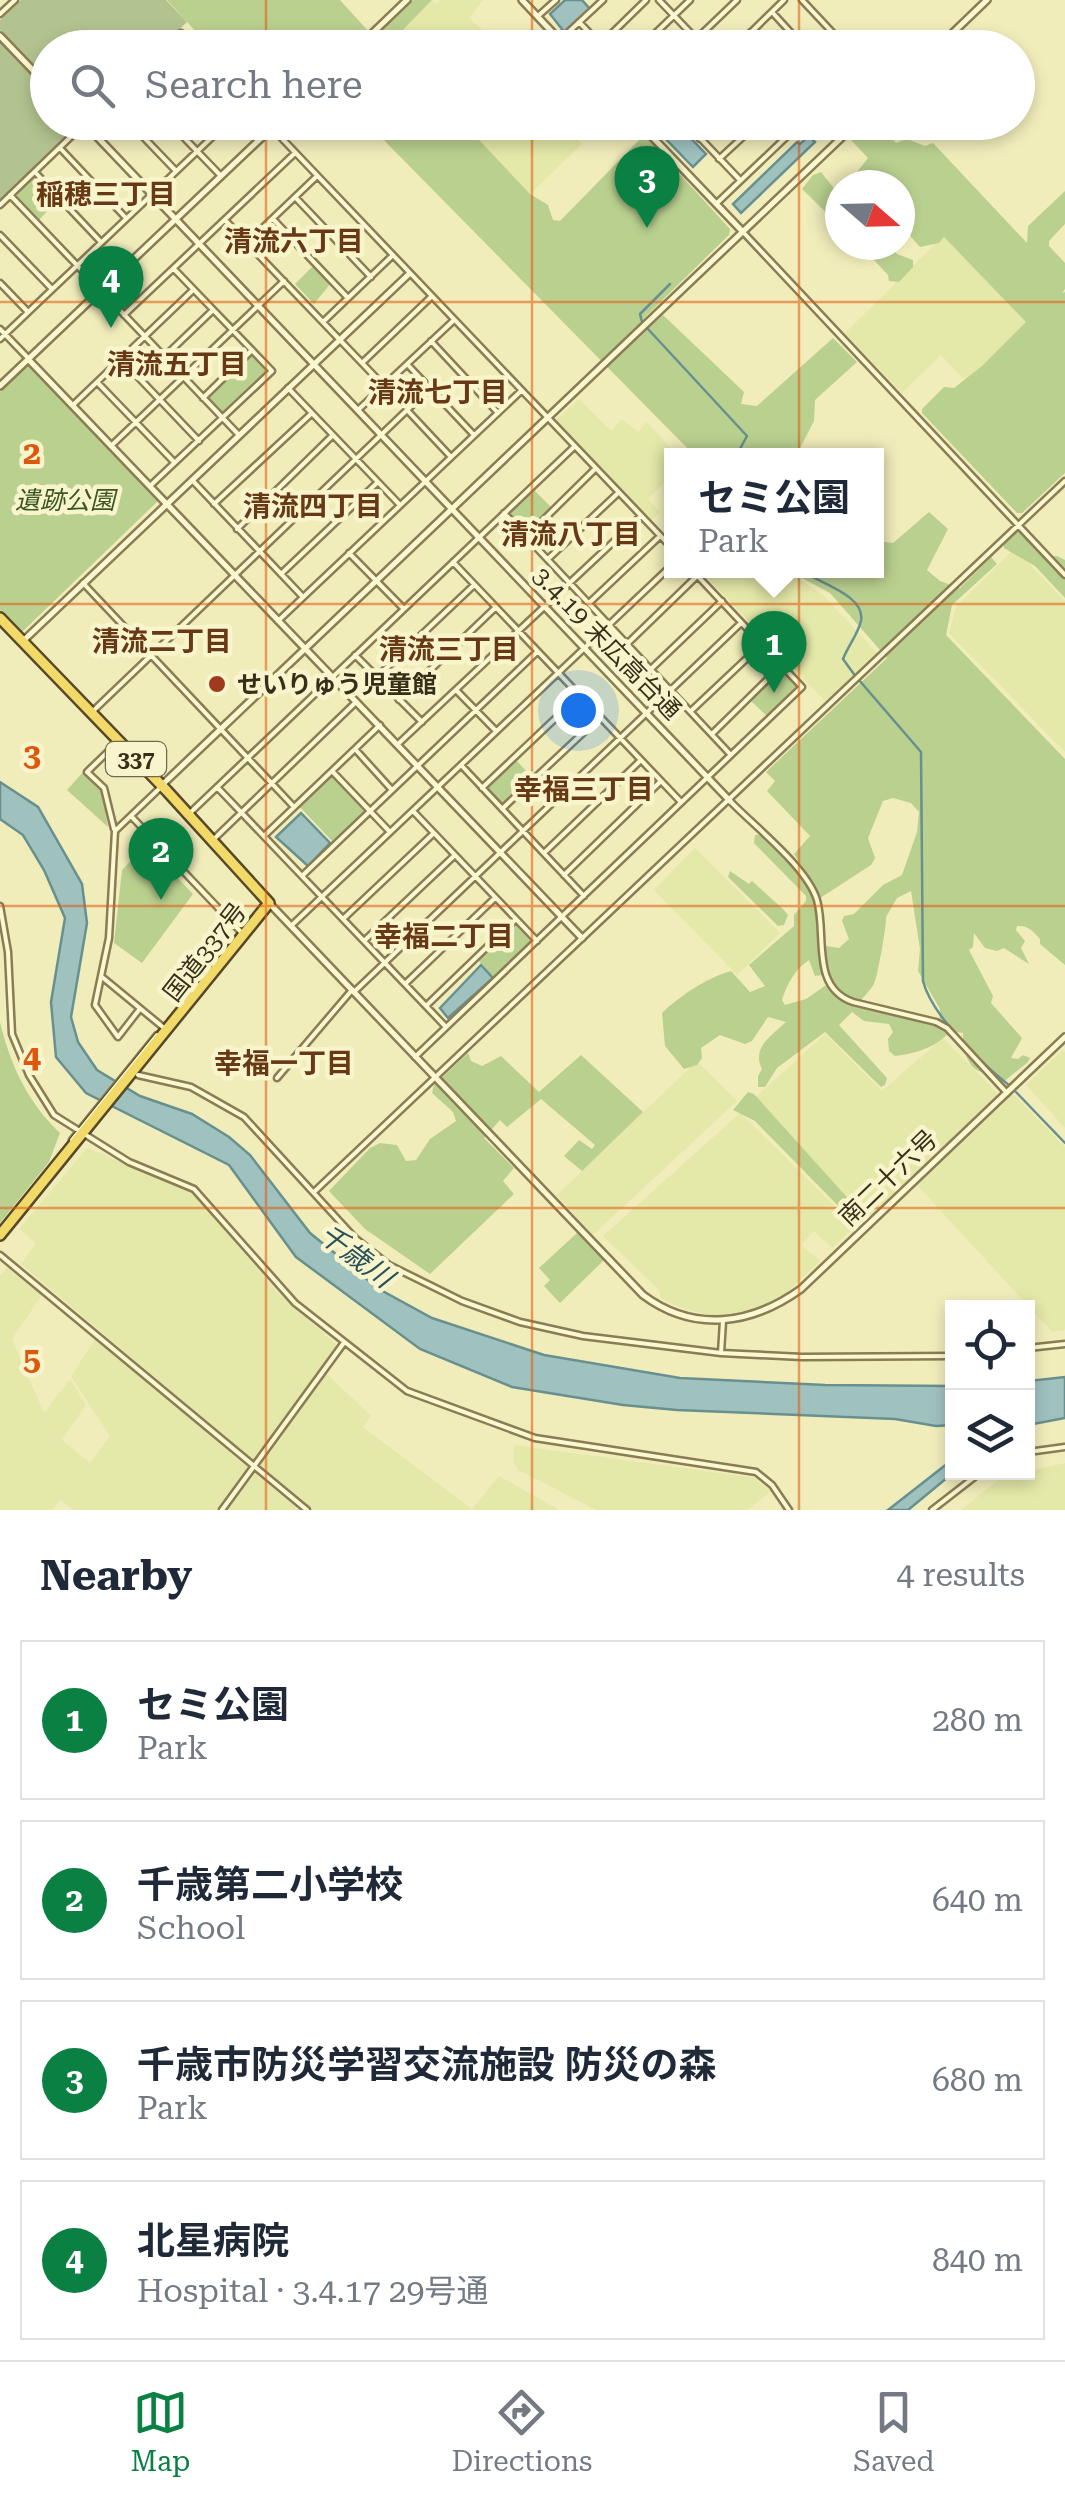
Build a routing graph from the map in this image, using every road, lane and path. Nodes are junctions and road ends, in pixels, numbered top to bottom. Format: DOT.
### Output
graph roads {
  1 [pos="15,0"];
  2 [pos="407,0"];
  3 [pos="522,0"];
  4 [pos="554,0"];
  5 [pos="602,0"];
  6 [pos="646,0"];
  7 [pos="659,0"];
  8 [pos="690,0"];
  9 [pos="737,0"];
  10 [pos="784,0"];
  11 [pos="802,0"];
  12 [pos="987,0"];
  13 [pos="772,12"];
  14 [pos="0,14"];
  15 [pos="538,16"];
  16 [pos="674,16"];
  17 [pos="579,22"];
  18 [pos="376,30"];
  19 [pos="551,30"];
  20 [pos="571,30"];
  21 [pos="587,30"];
  22 [pos="617,30"];
  23 [pos="659,30"];
  24 [pos="687,30"];
  25 [pos="705,30"];
  26 [pos="753,30"];
  27 [pos="788,30"];
  28 [pos="831,30"];
  29 [pos="956,30"];
  30 [pos="0,36"];
  31 [pos="30,67"];
  32 [pos="68,140"];
  33 [pos="100,140"];
  34 [pos="146,140"];
  35 [pos="186,140"];
  36 [pos="210,140"];
  37 [pos="259,140"];
  38 [pos="286,140"];
  39 [pos="655,140"];
  40 [pos="701,140"];
  41 [pos="740,140"];
  42 [pos="783,140"];
  43 [pos="839,140"];
  44 [pos="60,148"];
  45 [pos="197,152"];
  46 [pos="295,152"];
  47 [pos="720,159"];
  48 [pos="34,172"];
  49 [pos="176,172"];
  50 [pos="221,176"];
  51 [pos="317,176"];
  52 [pos="740,180"];
  53 [pos="152,194"];
  54 [pos="10,195"];
  55 [pos="295,197"];
  56 [pos="716,204"];
  57 [pos="0,205"];
  58 [pos="273,218"];
  59 [pos="126,219"];
  60 [pos="175,219"];
  61 [pos="225,220"];
  62 [pos="743,232"];
  63 [pos="0,235"];
  64 [pos="102,242"];
  65 [pos="247,243"];
  66 [pos="200,245"];
  67 [pos="392,256"];
  68 [pos="78,265"];
  69 [pos="174,269"];
  70 [pos="409,274"];
  71 [pos="371,277"];
  72 [pos="284,281"];
  73 [pos="0,283"];
  74 [pos="52,289"];
  75 [pos="100,290"];
  76 [pos="193,290"];
  77 [pos="432,297"];
  78 [pos="348,298"];
  79 [pos="258,305"];
  80 [pos="213,310"];
  81 [pos="28,312"];
  82 [pos="124,315"];
  83 [pos="454,320"];
  84 [pos="324,322"];
  85 [pos="232,330"];
  86 [pos="2,334"];
  87 [pos="145,336"];
  88 [pos="340,340"];
  89 [pos="431,341"];
  90 [pos="252,350"];
  91 [pos="164,357"];
  92 [pos="28,359"];
  93 [pos="121,359"];
  94 [pos="362,363"];
  95 [pos="314,364"];
  96 [pos="407,364"];
  97 [pos="184,377"];
  98 [pos="97,382"];
  99 [pos="0,386"];
  100 [pos="384,386"];
  101 [pos="288,388"];
  102 [pos="430,388"];
  103 [pos="522,390"];
  104 [pos="203,398"];
  105 [pos="160,400"];
  106 [pos="72,405"];
  107 [pos="358,410"];
  108 [pos="407,410"];
  109 [pos="498,412"];
  110 [pos="312,413"];
  111 [pos="222,418"];
  112 [pos="548,419"];
  113 [pos="136,422"];
  114 [pos="381,434"];
  115 [pos="333,435"];
  116 [pos="474,435"];
  117 [pos="238,436"];
  118 [pos="199,440"];
  119 [pos="111,446"];
  120 [pos="574,446"];
  121 [pos="451,457"];
  122 [pos="356,459"];
  123 [pos="175,463"];
  124 [pos="596,468"];
  125 [pos="192,480"];
  126 [pos="426,481"];
  127 [pos="1065,481"];
  128 [pos="378,482"];
  129 [pos="150,486"];
  130 [pos="618,492"];
  131 [pos="166,504"];
  132 [pos="214,504"];
  133 [pos="400,505"];
  134 [pos="452,510"];
  135 [pos="504,513"];
  136 [pos="641,516"];
  137 [pos="1018,525"];
  138 [pos="237,528"];
  139 [pos="526,536"];
  140 [pos="660,536"];
  141 [pos="479,537"];
  142 [pos="664,540"];
  143 [pos="259,552"];
  144 [pos="349,553"];
  145 [pos="548,559"];
  146 [pos="453,562"];
  147 [pos="664,573"];
  148 [pos="281,574"];
  149 [pos="1065,575"];
  150 [pos="235,576"];
  151 [pos="690,578"];
  152 [pos="700,578"];
  153 [pos="378,581"];
  154 [pos="84,583"];
  155 [pos="570,583"];
  156 [pos="474,585"];
  157 [pos="303,597"];
  158 [pos="722,601"];
  159 [pos="589,603"];
  160 [pos="496,607"];
  161 [pos="545,608"];
  162 [pos="404,609"];
  163 [pos="0,618"];
  164 [pos="278,621"];
  165 [pos="742,622"];
  166 [pos="610,625"];
  167 [pos="519,632"];
  168 [pos="22,642"];
  169 [pos="628,644"];
  170 [pos="762,644"];
  171 [pos="584,648"];
  172 [pos="306,650"];
  173 [pos="537,652"];
  174 [pos="151,654"];
  175 [pos="355,654"];
  176 [pos="782,665"];
  177 [pos="651,669"];
  178 [pos="558,674"];
  179 [pos="333,677"];
  180 [pos="377,677"];
  181 [pos="456,690"];
  182 [pos="672,691"];
  183 [pos="579,696"];
  184 [pos="400,700"];
  185 [pos="356,701"];
  186 [pos="476,710"];
  187 [pos="91,712"];
  188 [pos="691,712"];
  189 [pos="647,714"];
  190 [pos="600,717"];
  191 [pos="422,722"];
  192 [pos="380,725"];
  193 [pos="221,728"];
  194 [pos="496,732"];
  195 [pos="712,734"];
  196 [pos="621,738"];
  197 [pos="119,742"];
  198 [pos="398,744"];
  199 [pos="355,750"];
  200 [pos="731,755"];
  201 [pos="247,758"];
  202 [pos="641,760"];
  203 [pos="461,765"];
  204 [pos="418,766"];
  205 [pos="332,771"];
  206 [pos="707,778"];
  207 [pos="661,781"];
  208 [pos="271,783"];
  209 [pos="162,786"];
  210 [pos="438,786"];
  211 [pos="217,787"];
  212 [pos="482,788"];
  213 [pos="392,790"];
  214 [pos="730,801"];
  215 [pos="682,802"];
  216 [pos="294,806"];
  217 [pos="502,809"];
  218 [pos="413,810"];
  219 [pos="370,811"];
  220 [pos="242,812"];
  221 [pos="130,816"];
  222 [pos="188,816"];
  223 [pos="522,830"];
  224 [pos="115,831"];
  225 [pos="390,832"];
  226 [pos="434,834"];
  227 [pos="264,836"];
  228 [pos="211,841"];
  229 [pos="500,852"];
  230 [pos="544,853"];
  231 [pos="455,855"];
  232 [pos="564,875"];
  233 [pos="302,876"];
  234 [pos="474,876"];
  235 [pos="584,896"];
  236 [pos="322,897"];
  237 [pos="495,898"];
  238 [pos="269,902"];
  239 [pos="0,906"];
  240 [pos="562,917"];
  241 [pos="343,919"];
  242 [pos="516,919"];
  243 [pos="291,926"];
  244 [pos="245,935"];
  245 [pos="582,938"];
  246 [pos="364,941"];
  247 [pos="537,941"];
  248 [pos="384,962"];
  249 [pos="101,977"];
  250 [pos="404,984"];
  251 [pos="353,991"];
  252 [pos="426,1006"];
  253 [pos="139,1010"];
  254 [pos="445,1026"];
  255 [pos="166,1032"];
  256 [pos="1065,1036"];
  257 [pos="415,1057"];
  258 [pos="136,1068"];
  259 [pos="434,1076"];
  260 [pos="276,1078"];
  261 [pos="1007,1093"];
  262 [pos="80,1132"];
  263 [pos="314,1192"];
  264 [pos="0,1235"];
  265 [pos="0,1255"];
  266 [pos="723,1322"];
  267 [pos="344,1344"];
  268 [pos="1065,1344"];
  269 [pos="1035,1347"];
  270 [pos="721,1353"];
  271 [pos="945,1356"];
  272 [pos="1065,1447"];
  273 [pos="1035,1451"];
  274 [pos="254,1467"];
  275 [pos="971,1480"];
  276 [pos="787,1507"];
  277 [pos="222,1510"];
  278 [pos="307,1510"];
  279 [pos="932,1510"];
  1 -- 14 [label="street"];
  2 -- 18 [label="street"];
  3 -- 15 [label="street"];
  4 -- 15 [label="street"];
  5 -- 17 [label="street"];
  6 -- 22 [label="street"];
  7 -- 16 [label="street"];
  8 -- 16 [label="street"];
  9 -- 25 [label="street"];
  10 -- 13 [label="street"];
  11 -- 28 [label="street"];
  12 -- 29 [label="street"];
  13 -- 26 [label="street"];
  13 -- 27 [label="street"];
  15 -- 19 [label="street"];
  16 -- 23 [label="street"];
  16 -- 24 [label="street"];
  17 -- 20 [label="street"];
  17 -- 21 [label="street"];
  30 -- 31 [label="street"];
  32 -- 44 [label="street"];
  33 -- 53 [label="street, 3.4.19 末広高台通"];
  34 -- 49 [label="street"];
  35 -- 45 [label="street"];
  36 -- 45 [label="street"];
  37 -- 50 [label="street"];
  38 -- 46 [label="street"];
  39 -- 56 [label="street"];
  40 -- 47 [label="street"];
  41 -- 47 [label="street"];
  42 -- 52 [label="street"];
  43 -- 62 [label="street"];
  44 -- 48 [label="street"];
  44 -- 59 [label="street"];
  45 -- 49 [label="street"];
  45 -- 50 [label="street"];
  46 -- 51 [label="street"];
  46 -- 61 [label="street"];
  47 -- 52 [label="street"];
  48 -- 54 [label="street"];
  48 -- 64 [label="street"];
  49 -- 53 [label="street"];
  50 -- 60 [label="street"];
  51 -- 55 [label="street"];
  51 -- 67 [label="street"];
  52 -- 56 [label="street"];
  53 -- 59 [label="street"];
  53 -- 60 [label="street, 3.4.19 末広高台通"];
  54 -- 57 [label="street"];
  54 -- 68 [label="street"];
  55 -- 58 [label="street"];
  55 -- 71 [label="street"];
  56 -- 62 [label="street"];
  58 -- 65 [label="street"];
  58 -- 78 [label="street"];
  59 -- 64 [label="street"];
  60 -- 66 [label="street, 3.4.19 末広高台通"];
  60 -- 75 [label="street"];
  61 -- 65 [label="street"];
  61 -- 66 [label="street"];
  62 -- 112 [label="street"];
  62 -- 137 [label="street"];
  63 -- 74 [label="street"];
  64 -- 68 [label="street"];
  65 -- 72 [label="street"];
  66 -- 69 [label="street"];
  66 -- 79 [label="street, 3.4.19 末広高台通"];
  67 -- 70 [label="street"];
  67 -- 71 [label="street"];
  68 -- 74 [label="street"];
  68 -- 75 [label="street"];
  69 -- 76 [label="street"];
  69 -- 82 [label="street"];
  70 -- 77 [label="street"];
  70 -- 88 [label="street"];
  71 -- 78 [label="street"];
  72 -- 79 [label="street"];
  72 -- 84 [label="street"];
  73 -- 81 [label="street"];
  74 -- 81 [label="street"];
  75 -- 82 [label="street"];
  75 -- 92 [label="street"];
  76 -- 80 [label="street"];
  76 -- 87 [label="street"];
  77 -- 83 [label="street"];
  77 -- 94 [label="street"];
  78 -- 84 [label="street"];
  79 -- 85 [label="street"];
  79 -- 95 [label="street, 3.4.19 末広高台通"];
  80 -- 85 [label="street"];
  80 -- 91 [label="street"];
  81 -- 86 [label="street"];
  82 -- 87 [label="street"];
  83 -- 89 [label="street"];
  83 -- 103 [label="street"];
  84 -- 88 [label="street"];
  85 -- 90 [label="street"];
  85 -- 97 [label="street"];
  86 -- 92 [label="street"];
  87 -- 91 [label="street"];
  87 -- 93 [label="street"];
  88 -- 94 [label="street"];
  88 -- 95 [label="street"];
  89 -- 96 [label="street"];
  89 -- 109 [label="street"];
  90 -- 104 [label="street"];
  90 -- 111 [label="street"];
  91 -- 97 [label="street"];
  92 -- 99 [label="street"];
  92 -- 106 [label="street"];
  93 -- 98 [label="street"];
  93 -- 105 [label="street"];
  94 -- 100 [label="street"];
  95 -- 101 [label="street"];
  95 -- 107 [label="street, 3.4.19 末広高台通"];
  96 -- 100 [label="street"];
  96 -- 102 [label="street"];
  97 -- 104 [label="street"];
  97 -- 105 [label="street"];
  98 -- 106 [label="street"];
  98 -- 113 [label="street"];
  100 -- 107 [label="street"];
  101 -- 110 [label="street"];
  101 -- 117 [label="street"];
  102 -- 108 [label="street"];
  102 -- 116 [label="street"];
  103 -- 109 [label="street"];
  103 -- 112 [label="street"];
  104 -- 111 [label="street"];
  105 -- 113 [label="street"];
  105 -- 118 [label="street"];
  106 -- 119 [label="street"];
  107 -- 114 [label="street, 3.4.19 末広高台通"];
  108 -- 114 [label="street"];
  108 -- 121 [label="street"];
  109 -- 116 [label="street"];
  110 -- 115 [label="street"];
  110 -- 132 [label="street"];
  111 -- 117 [label="street"];
  111 -- 118 [label="street"];
  112 -- 120 [label="street"];
  112 -- 134 [label="street"];
  113 -- 119 [label="street"];
  113 -- 123 [label="street"];
  114 -- 122 [label="street"];
  114 -- 126 [label="street, 3.4.19 末広高台通"];
  115 -- 122 [label="street"];
  115 -- 138 [label="street"];
  116 -- 121 [label="street"];
  117 -- 125 [label="street"];
  118 -- 123 [label="street"];
  119 -- 129 [label="street"];
  120 -- 124 [label="street"];
  120 -- 135 [label="street"];
  121 -- 126 [label="street"];
  122 -- 128 [label="street"];
  122 -- 143 [label="street"];
  123 -- 129 [label="street"];
  124 -- 130 [label="street"];
  124 -- 139 [label="street"];
  125 -- 131 [label="street"];
  125 -- 132 [label="street"];
  126 -- 133 [label="street"];
  126 -- 134 [label="street, 3.4.19 末広高台通"];
  127 -- 137 [label="street"];
  128 -- 133 [label="street"];
  128 -- 148 [label="street"];
  129 -- 131 [label="street"];
  130 -- 136 [label="street"];
  130 -- 145 [label="street"];
  131 -- 150 [label="street"];
  131 -- 154 [label="street"];
  132 -- 138 [label="street"];
  133 -- 144 [label="street"];
  134 -- 141 [label="street, 3.4.19 末広高台通"];
  134 -- 153 [label="street"];
  135 -- 139 [label="street"];
  135 -- 141 [label="street"];
  136 -- 140 [label="street"];
  136 -- 155 [label="street"];
  137 -- 149 [label="street"];
  137 -- 214 [label="street"];
  138 -- 143 [label="street"];
  139 -- 145 [label="street"];
  140 -- 142 [label="street"];
  140 -- 159 [label="street"];
  141 -- 146 [label="street"];
  141 -- 161 [label="street, 3.4.19 末広高台通"];
  143 -- 148 [label="street"];
  143 -- 150 [label="street"];
  144 -- 153 [label="street"];
  144 -- 157 [label="street"];
  145 -- 155 [label="street"];
  146 -- 156 [label="street"];
  146 -- 162 [label="street"];
  147 -- 166 [label="street"];
  148 -- 157 [label="street"];
  150 -- 164 [label="street"];
  150 -- 174 [label="street"];
  151 -- 169 [label="street"];
  152 -- 158 [label="street"];
  153 -- 162 [label="street"];
  153 -- 172 [label="street"];
  154 -- 168 [label="street"];
  154 -- 174 [label="street"];
  155 -- 159 [label="street"];
  155 -- 161 [label="street"];
  156 -- 160 [label="street"];
  156 -- 180 [label="street"];
  157 -- 164 [label="street"];
  158 -- 165 [label="street"];
  158 -- 177 [label="street"];
  159 -- 166 [label="street"];
  160 -- 167 [label="street"];
  160 -- 184 [label="street"];
  161 -- 167 [label="street"];
  161 -- 171 [label="street, 3.4.19 末広高台通"];
  162 -- 175 [label="street"];
  163 -- 168 [label="highway, 国道337号 / 337"];
  164 -- 172 [label="street"];
  165 -- 170 [label="street"];
  165 -- 182 [label="street"];
  166 -- 169 [label="street"];
  166 -- 171 [label="street"];
  167 -- 173 [label="street"];
  167 -- 181 [label="street"];
  168 -- 187 [label="highway, 国道337号 / 337"];
  169 -- 177 [label="street"];
  170 -- 176 [label="street"];
  170 -- 188 [label="street"];
  171 -- 178 [label="street"];
  171 -- 189 [label="street, 3.4.19 末広高台通"];
  172 -- 179 [label="street"];
  172 -- 193 [label="street"];
  173 -- 178 [label="street"];
  173 -- 186 [label="street"];
  174 -- 187 [label="street"];
  174 -- 193 [label="street"];
  175 -- 179 [label="street"];
  175 -- 180 [label="street"];
  176 -- 195 [label="street"];
  176 -- 200 [label="street"];
  177 -- 182 [label="street"];
  178 -- 183 [label="street"];
  178 -- 194 [label="street"];
  179 -- 185 [label="street"];
  179 -- 201 [label="street"];
  180 -- 184 [label="street"];
  181 -- 186 [label="street"];
  181 -- 191 [label="street"];
  182 -- 188 [label="street"];
  182 -- 189 [label="street"];
  183 -- 190 [label="street"];
  183 -- 212 [label="street"];
  184 -- 191 [label="street"];
  185 -- 192 [label="street"];
  185 -- 208 [label="street"];
  186 -- 194 [label="street"];
  186 -- 204 [label="street"];
  187 -- 197 [label="highway, 国道337号 / 337"];
  188 -- 195 [label="street"];
  189 -- 196 [label="street"];
  189 -- 206 [label="street, 3.4.19 末広高台通"];
  190 -- 196 [label="street"];
  190 -- 217 [label="street"];
  191 -- 198 [label="street"];
  192 -- 198 [label="street"];
  192 -- 199 [label="street"];
  193 -- 201 [label="street"];
  193 -- 209 [label="street"];
  194 -- 203 [label="street"];
  195 -- 200 [label="street"];
  196 -- 202 [label="street"];
  196 -- 223 [label="street"];
  197 -- 209 [label="highway, 国道337号 / 337"];
  197 -- 224 [label="street"];
  198 -- 204 [label="street"];
  199 -- 205 [label="street"];
  199 -- 213 [label="street"];
  200 -- 206 [label="street"];
  201 -- 208 [label="street"];
  201 -- 211 [label="street"];
  202 -- 207 [label="street"];
  202 -- 230 [label="street"];
  203 -- 210 [label="street"];
  203 -- 212 [label="street"];
  204 -- 210 [label="street"];
  204 -- 213 [label="street"];
  205 -- 216 [label="street"];
  205 -- 219 [label="street"];
  206 -- 214 [label="street, 3.4.19 末広高台通"];
  206 -- 215 [label="street"];
  207 -- 215 [label="street"];
  207 -- 232 [label="street"];
  208 -- 216 [label="street"];
  208 -- 220 [label="street"];
  209 -- 221 [label="street"];
  209 -- 222 [label="highway, 国道337号 / 337"];
  210 -- 218 [label="street"];
  210 -- 229 [label="street"];
  211 -- 220 [label="street"];
  211 -- 222 [label="street"];
  212 -- 217 [label="street"];
  213 -- 219 [label="street"];
  214 -- 245 [label="street"];
  214 -- 261 [label="street"];
  215 -- 235 [label="street"];
  216 -- 227 [label="street"];
  217 -- 223 [label="street"];
  218 -- 225 [label="street"];
  218 -- 226 [label="street"];
  219 -- 225 [label="street"];
  219 -- 233 [label="street"];
  220 -- 227 [label="street"];
  220 -- 228 [label="street"];
  221 -- 224 [label="street"];
  221 -- 244 [label="street"];
  222 -- 228 [label="highway, 国道337号 / 337"];
  223 -- 229 [label="street"];
  223 -- 230 [label="street"];
  224 -- 249 [label="street"];
  225 -- 236 [label="street"];
  226 -- 231 [label="street"];
  226 -- 241 [label="street"];
  227 -- 233 [label="street"];
  228 -- 238 [label="highway, 国道337号 / 337"];
  229 -- 234 [label="street"];
  229 -- 240 [label="street"];
  230 -- 232 [label="street"];
  231 -- 234 [label="street"];
  231 -- 246 [label="street"];
  232 -- 235 [label="street"];
  233 -- 236 [label="street"];
  234 -- 237 [label="street"];
  234 -- 248 [label="street"];
  235 -- 240 [label="street"];
  236 -- 241 [label="street"];
  236 -- 243 [label="street"];
  237 -- 242 [label="street"];
  237 -- 250 [label="street"];
  238 -- 243 [label="street"];
  238 -- 244 [label="highway, 国道337号"];
  239 -- 262 [label="street"];
  240 -- 245 [label="street"];
  240 -- 247 [label="street"];
  241 -- 246 [label="street"];
  242 -- 247 [label="street"];
  242 -- 252 [label="street"];
  243 -- 251 [label="street"];
  244 -- 255 [label="highway, 国道337号"];
  245 -- 259 [label="street"];
  246 -- 248 [label="street"];
  247 -- 254 [label="street"];
  248 -- 250 [label="street"];
  248 -- 251 [label="street"];
  249 -- 253 [label="street"];
  249 -- 253 [label="street"];
  250 -- 252 [label="street"];
  251 -- 257 [label="street"];
  251 -- 260 [label="street"];
  252 -- 254 [label="street"];
  253 -- 255 [label="street"];
  254 -- 257 [label="street"];
  255 -- 258 [label="highway, 国道337号"];
  256 -- 261 [label="street, 南二十六号"];
  257 -- 259 [label="street"];
  258 -- 262 [label="highway, 国道337号"];
  258 -- 263 [label="street"];
  259 -- 263 [label="street"];
  259 -- 266 [label="street"];
  261 -- 266 [label="street, 南二十六号"];
  262 -- 264 [label="highway, 国道337号"];
  262 -- 267 [label="street"];
  263 -- 270 [label="street"];
  265 -- 274 [label="street"];
  266 -- 270 [label="street"];
  267 -- 274 [label="street"];
  267 -- 276 [label="street"];
  268 -- 269 [label="street"];
  270 -- 271 [label="street"];
  272 -- 273 [label="street"];
  274 -- 277 [label="street"];
  274 -- 278 [label="street"];
  275 -- 279 [label="street"];
}
